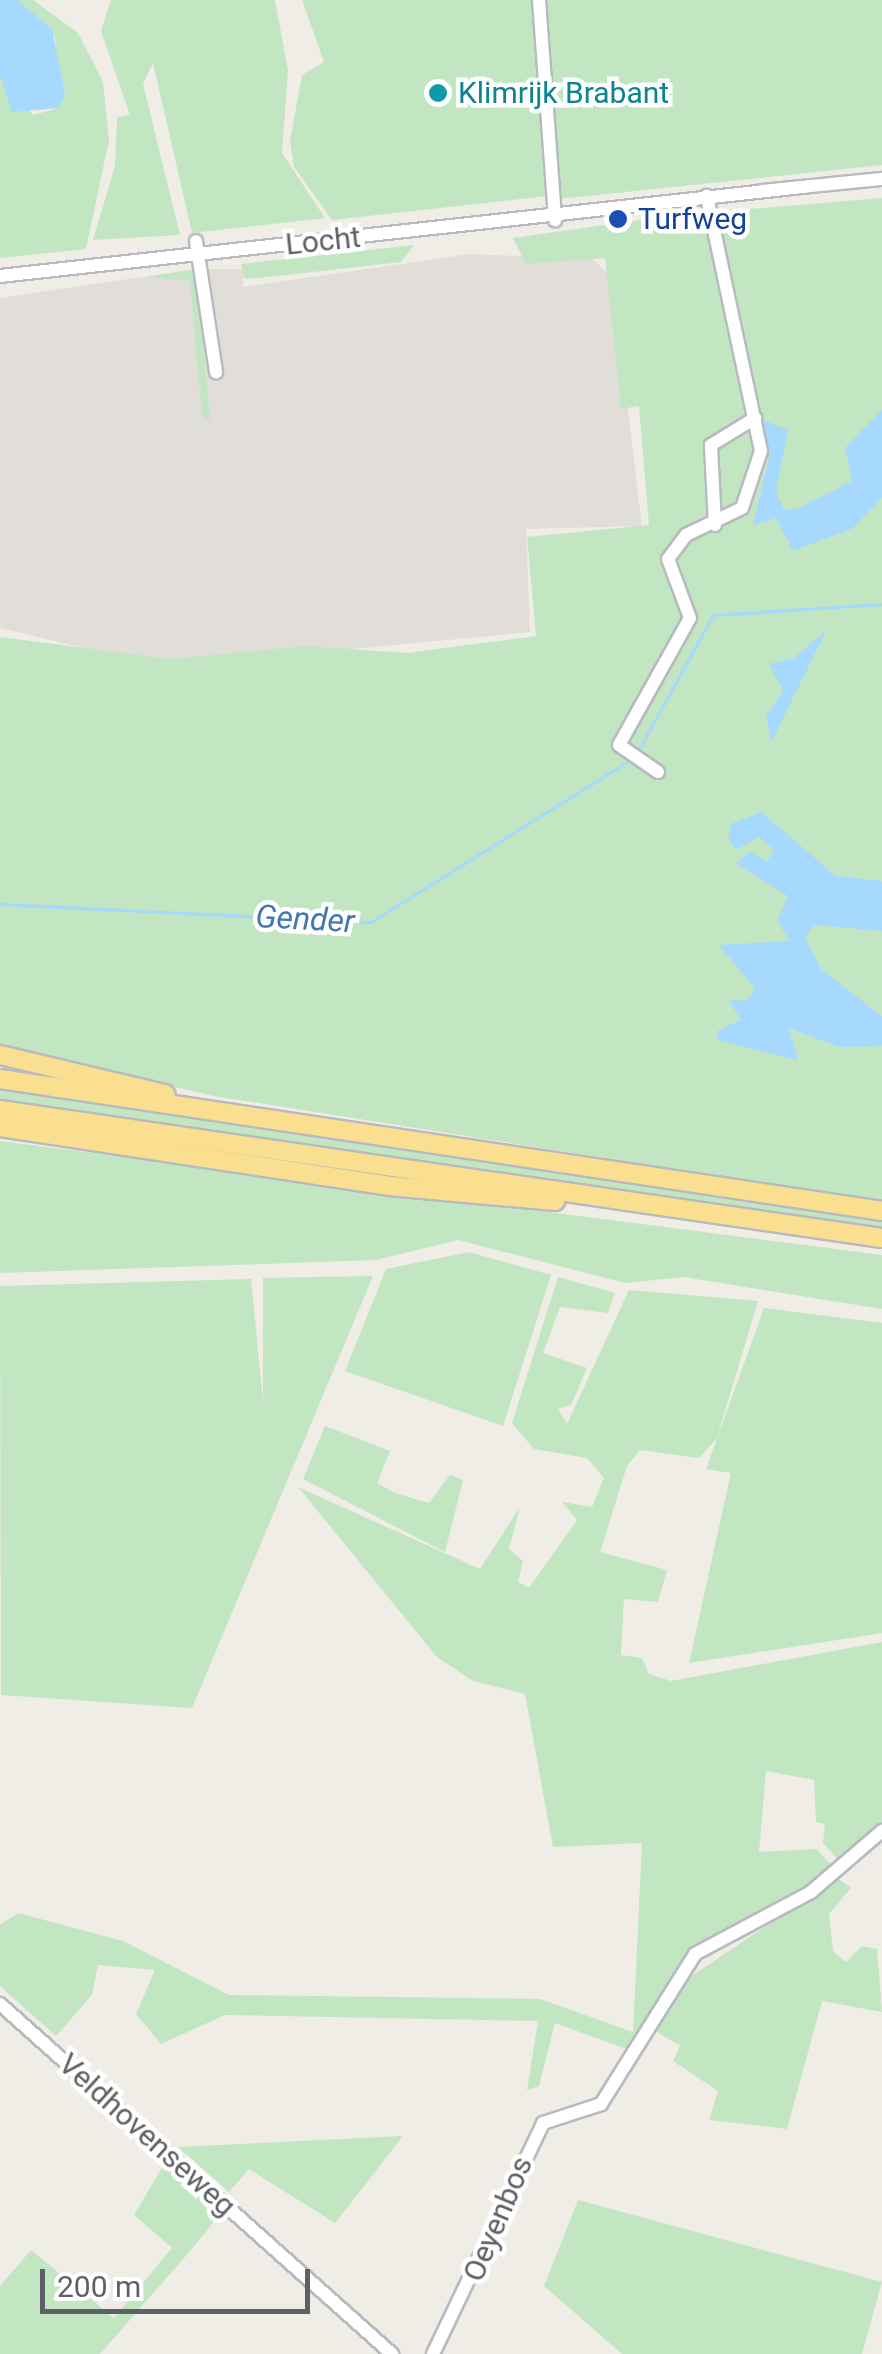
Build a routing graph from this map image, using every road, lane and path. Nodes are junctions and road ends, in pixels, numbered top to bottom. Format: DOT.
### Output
graph roads {
  1 [pos="539,0"];
  2 [pos="882,179"];
  3 [pos="706,196"];
  4 [pos="555,220"];
  5 [pos="198,247"];
  6 [pos="0,276"];
  7 [pos="216,372"];
  8 [pos="755,418"];
  9 [pos="716,524"];
  10 [pos="658,772"];
  11 [pos="0,1055"];
  12 [pos="0,1079"];
  13 [pos="0,1110"];
  14 [pos="232,1114"];
  15 [pos="0,1130"];
  16 [pos="631,1202"];
  17 [pos="882,1211"];
  18 [pos="882,1238"];
  19 [pos="882,1832"];
  20 [pos="0,2004"];
  21 [pos="392,2354"];
  22 [pos="433,2354"];
  1 -- 4 [label="street"];
  2 -- 3 [label="street, Locht"];
  3 -- 4 [label="street, Locht"];
  3 -- 8 [label="street"];
  4 -- 5 [label="street, Locht"];
  5 -- 6 [label="street, Locht"];
  5 -- 7 [label="street"];
  8 -- 9 [label="street"];
  8 -- 9 [label="street"];
  9 -- 10 [label="street"];
  11 -- 14 [label="highway"];
  12 -- 14 [label="highway"];
  13 -- 16 [label="highway"];
  14 -- 17 [label="highway"];
  15 -- 16 [label="highway"];
  16 -- 18 [label="highway"];
  19 -- 22 [label="street, Oeyenbos"];
  20 -- 21 [label="street, Veldhovenseweg"];
}
